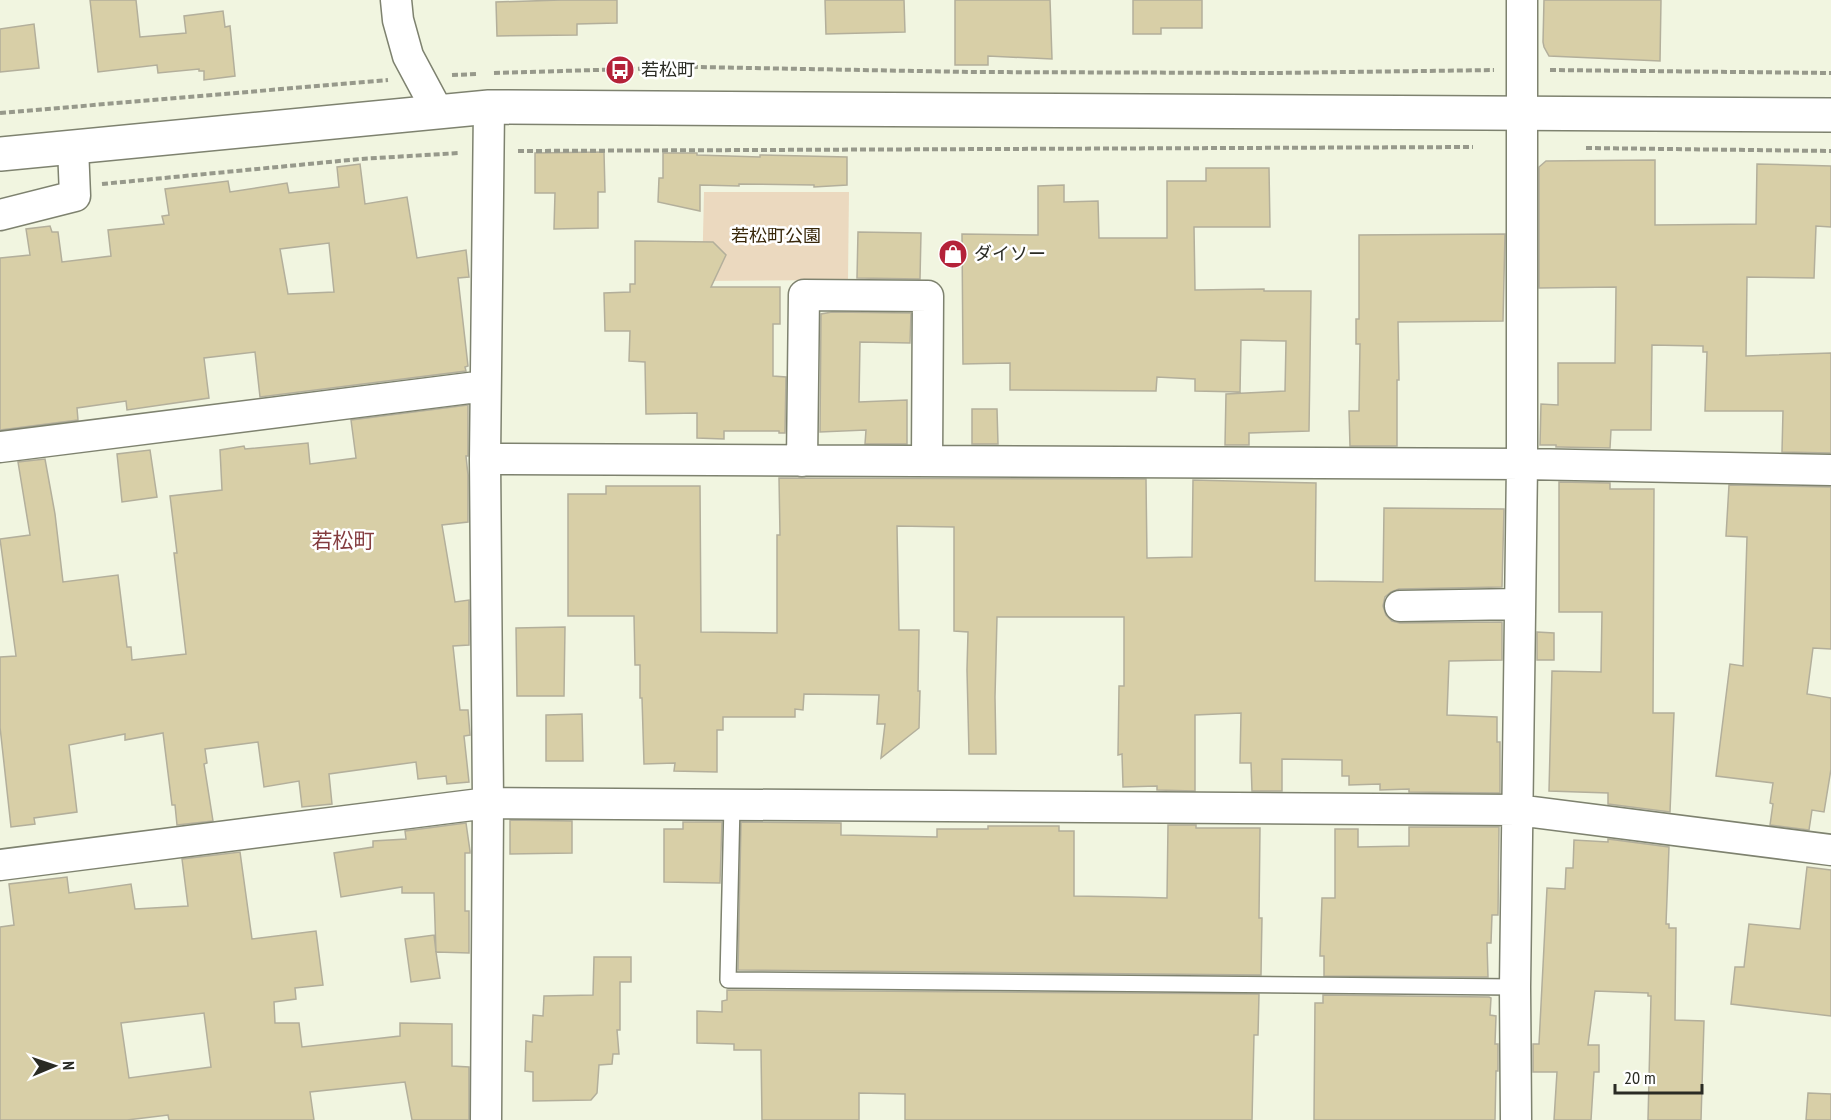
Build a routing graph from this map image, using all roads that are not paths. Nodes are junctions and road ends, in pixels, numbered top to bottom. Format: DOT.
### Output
graph roads {
  1 [pos="396,0"];
  2 [pos="1522,0"];
  3 [pos="489,107"];
  4 [pos="438,112"];
  5 [pos="1523,113"];
  6 [pos="1831,115"];
  7 [pos="73,147"];
  8 [pos="0,154"];
  9 [pos="0,215"];
  10 [pos="485,386"];
  11 [pos="0,447"];
  12 [pos="485,459"];
  13 [pos="802,461"];
  14 [pos="927,462"];
  15 [pos="1522,464"];
  16 [pos="1831,470"];
  17 [pos="1520,604"];
  18 [pos="1400,606"];
  19 [pos="488,803"];
  20 [pos="732,804"];
  21 [pos="1517,810"];
  22 [pos="1831,850"];
  23 [pos="0,865"];
  24 [pos="1515,987"];
  25 [pos="486,1120"];
  26 [pos="1516,1120"];
  1 -- 4 [label="street"];
  2 -- 5 [label="street"];
  3 -- 4 [label="street"];
  3 -- 5 [label="street"];
  3 -- 10 [label="street"];
  4 -- 7 [label="street"];
  5 -- 6 [label="street"];
  5 -- 15 [label="street"];
  7 -- 8 [label="street"];
  7 -- 9 [label="street"];
  10 -- 11 [label="street"];
  10 -- 12 [label="street"];
  12 -- 13 [label="street"];
  12 -- 19 [label="street"];
  13 -- 14 [label="street"];
  13 -- 14 [label="street"];
  14 -- 15 [label="street"];
  15 -- 16 [label="street"];
  15 -- 17 [label="street"];
  17 -- 18 [label="street"];
  17 -- 21 [label="street"];
  19 -- 20 [label="street"];
  19 -- 23 [label="street"];
  19 -- 25 [label="street"];
  20 -- 21 [label="street"];
  20 -- 24 [label="lane"];
  21 -- 22 [label="street"];
  21 -- 24 [label="street"];
  24 -- 26 [label="street"];
}
